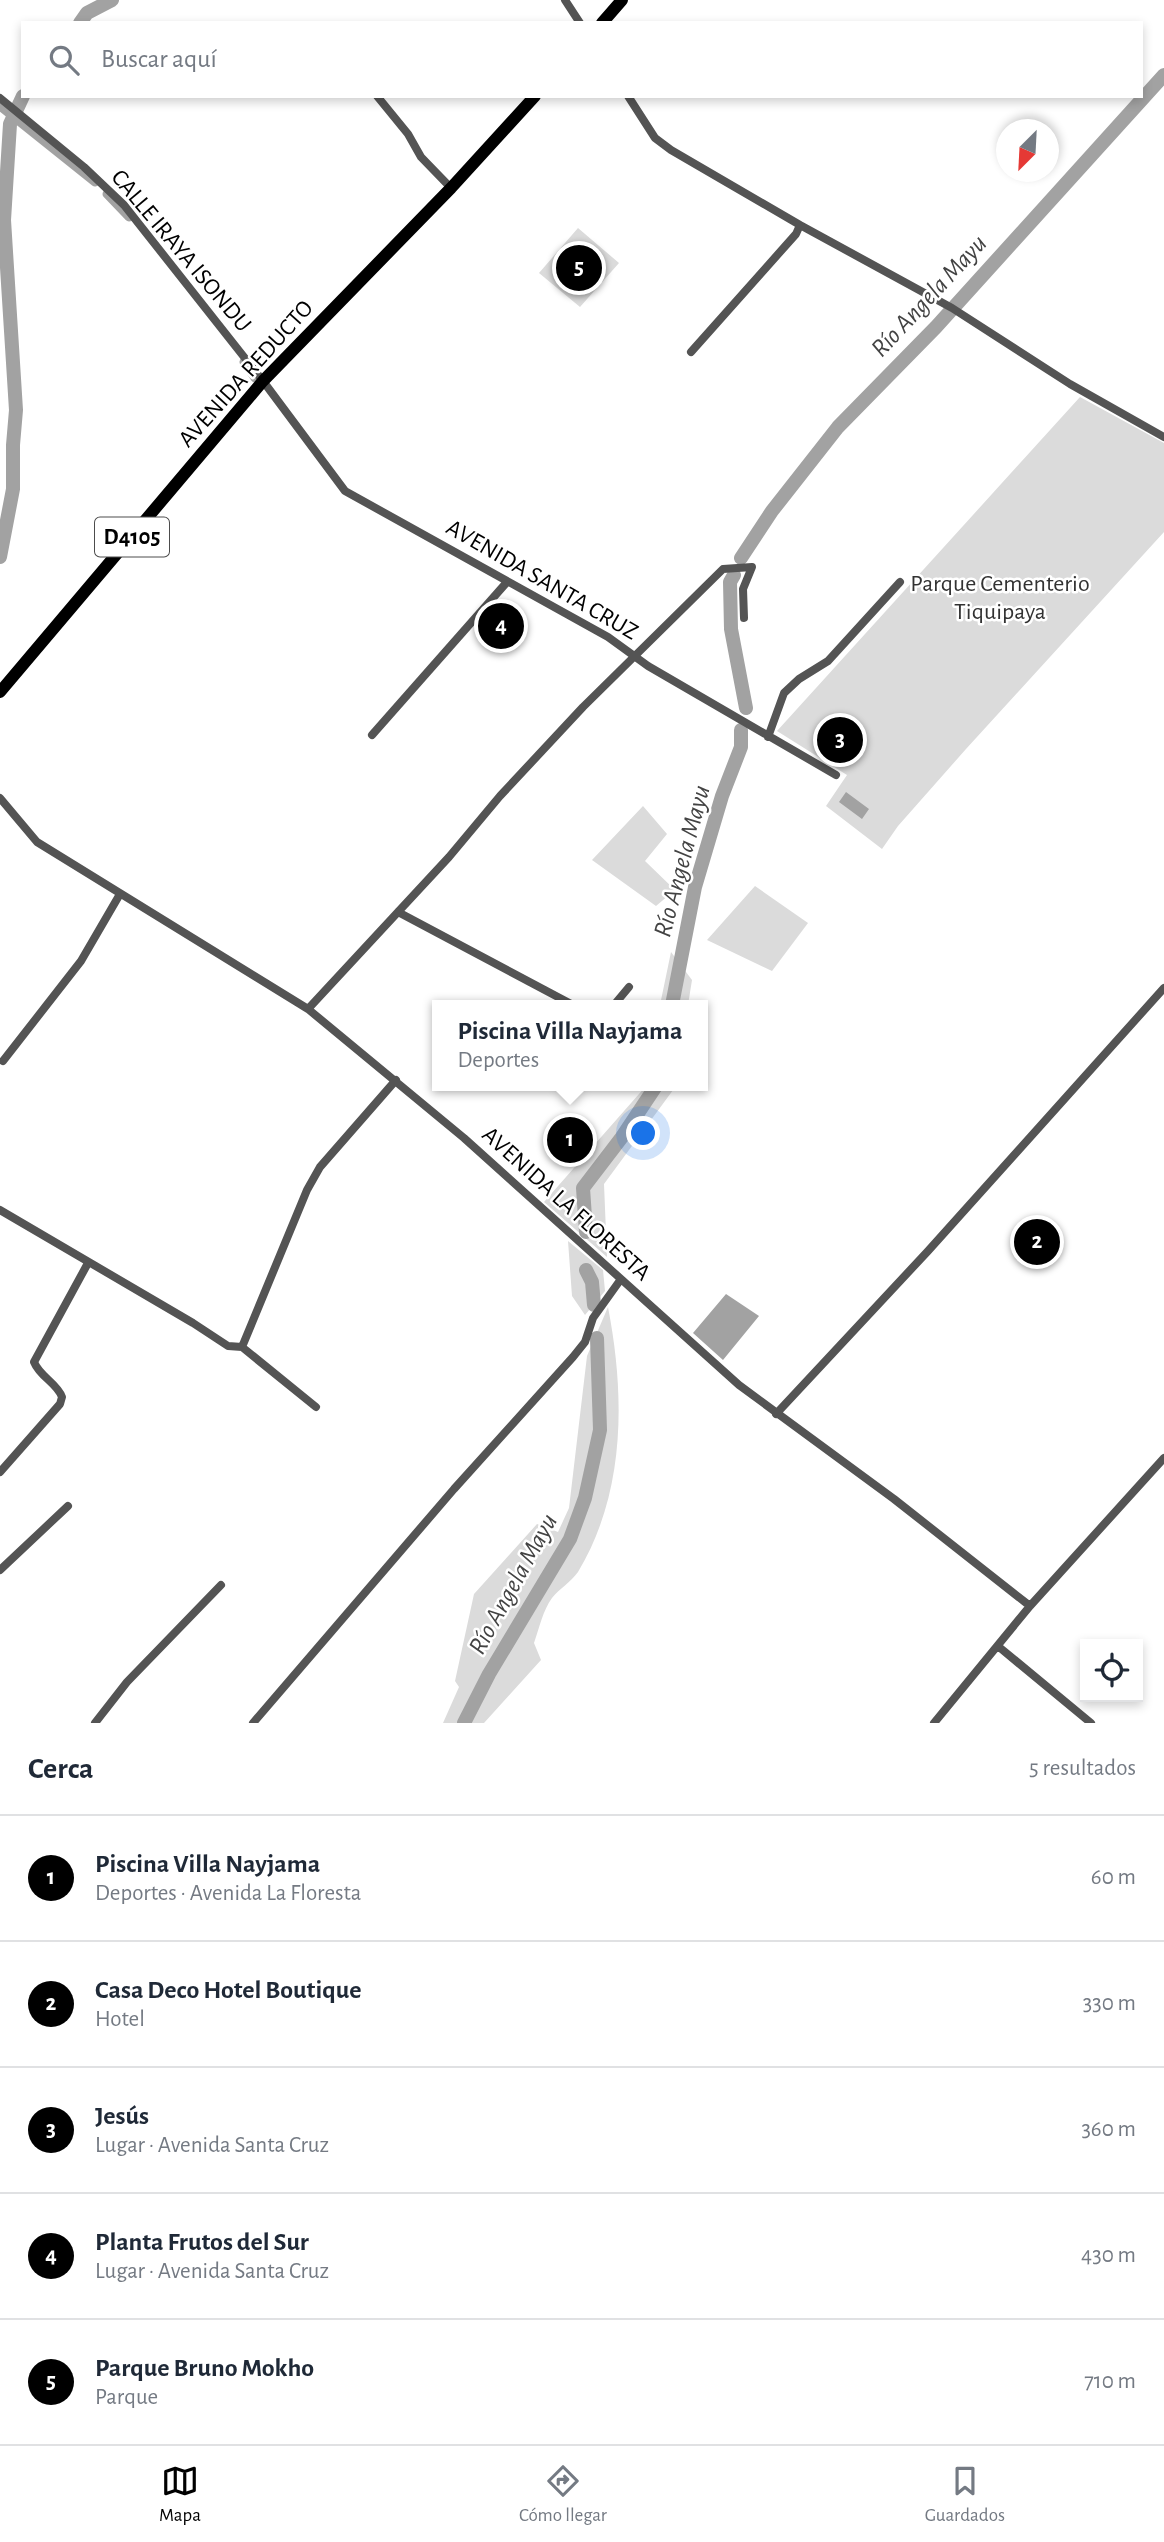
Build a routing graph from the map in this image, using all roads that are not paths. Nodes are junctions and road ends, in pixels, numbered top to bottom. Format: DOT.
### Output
graph roads {
  1 [pos="565,0"];
  2 [pos="622,0"];
  3 [pos="579,21"];
  4 [pos="604,21"];
  5 [pos="0,98"];
  6 [pos="379,98"];
  7 [pos="533,98"];
  8 [pos="629,98"];
  9 [pos="452,188"];
  10 [pos="800,225"];
  11 [pos="691,352"];
  12 [pos="263,381"];
  13 [pos="1164,437"];
  14 [pos="507,582"];
  15 [pos="900,582"];
  16 [pos="744,618"];
  17 [pos="635,655"];
  18 [pos="0,692"];
  19 [pos="372,736"];
  20 [pos="768,737"];
  21 [pos="836,775"];
  22 [pos="0,798"];
  23 [pos="120,894"];
  24 [pos="398,912"];
  25 [pos="629,987"];
  26 [pos="1164,988"];
  27 [pos="564,1000"];
  28 [pos="618,1000"];
  29 [pos="308,1009"];
  30 [pos="3,1061"];
  31 [pos="396,1080"];
  32 [pos="0,1210"];
  33 [pos="88,1263"];
  34 [pos="621,1279"];
  35 [pos="242,1347"];
  36 [pos="316,1407"];
  37 [pos="776,1414"];
  38 [pos="1164,1458"];
  39 [pos="0,1472"];
  40 [pos="68,1506"];
  41 [pos="0,1570"];
  42 [pos="221,1585"];
  43 [pos="1030,1606"];
  44 [pos="999,1647"];
  45 [pos="95,1723"];
  46 [pos="253,1723"];
  47 [pos="934,1723"];
  48 [pos="1091,1723"];
  1 -- 3 [label="street"];
  2 -- 4 [label="main road"];
  5 -- 12 [label="street, CALLE IRAYA ISONDU"];
  6 -- 9 [label="street"];
  7 -- 9 [label="main road, AVENIDA REDUCTO / D4105"];
  8 -- 10 [label="street"];
  9 -- 12 [label="main road, AVENIDA REDUCTO / D4105"];
  10 -- 11 [label="street"];
  10 -- 13 [label="street"];
  12 -- 14 [label="street, AVENIDA SANTA CRUZ"];
  12 -- 18 [label="main road, AVENIDA REDUCTO / D4105"];
  14 -- 17 [label="street, AVENIDA SANTA CRUZ"];
  14 -- 19 [label="street"];
  15 -- 20 [label="street"];
  16 -- 17 [label="street"];
  17 -- 20 [label="street, AVENIDA SANTA CRUZ"];
  17 -- 24 [label="street"];
  20 -- 21 [label="street, AVENIDA SANTA CRUZ"];
  22 -- 23 [label="street, AVENIDA LA FLORESTA"];
  23 -- 29 [label="street, AVENIDA LA FLORESTA"];
  23 -- 30 [label="street"];
  24 -- 27 [label="street"];
  24 -- 29 [label="street"];
  25 -- 28 [label="street"];
  26 -- 37 [label="street"];
  29 -- 31 [label="street, AVENIDA LA FLORESTA"];
  31 -- 34 [label="street, AVENIDA LA FLORESTA"];
  31 -- 35 [label="street"];
  32 -- 33 [label="street"];
  33 -- 35 [label="street"];
  33 -- 39 [label="street"];
  34 -- 37 [label="street, AVENIDA LA FLORESTA"];
  34 -- 46 [label="street"];
  35 -- 36 [label="street"];
  37 -- 43 [label="street, AVENIDA LA FLORESTA"];
  38 -- 43 [label="street"];
  40 -- 41 [label="street"];
  42 -- 45 [label="street"];
  43 -- 44 [label="street"];
  44 -- 47 [label="street"];
  44 -- 48 [label="street"];
}
